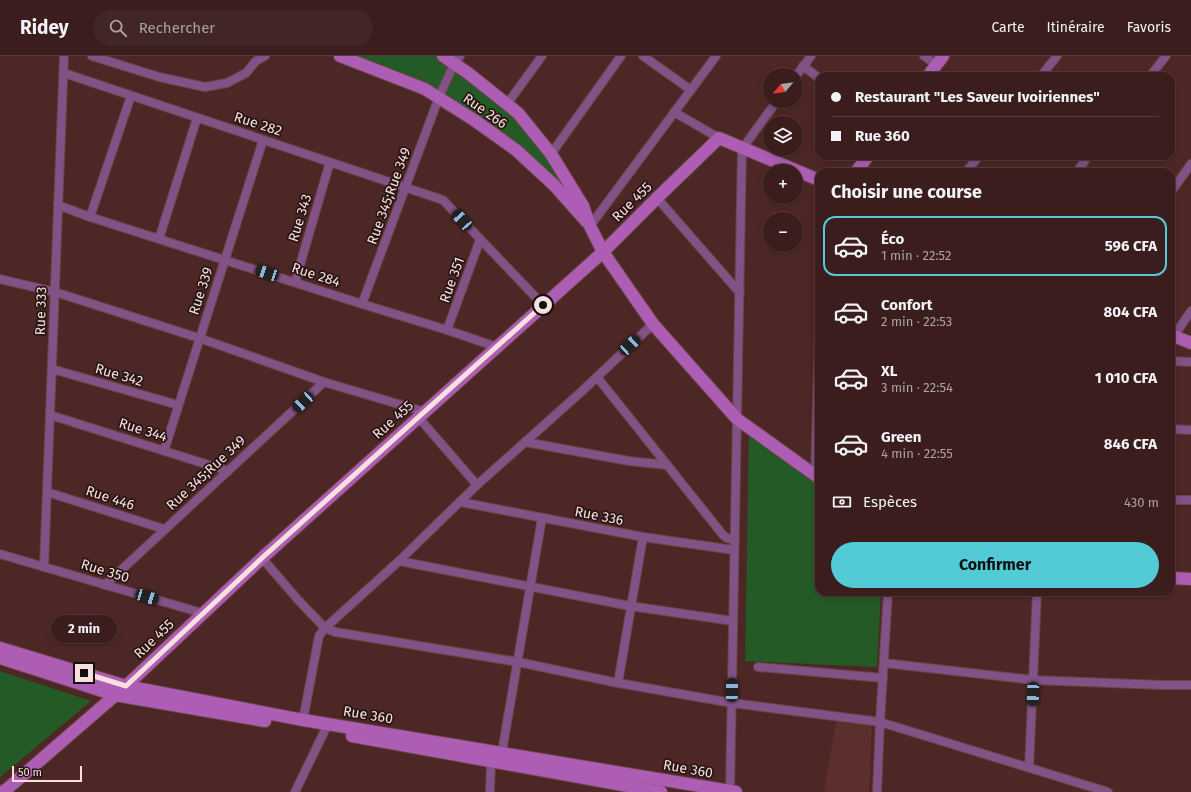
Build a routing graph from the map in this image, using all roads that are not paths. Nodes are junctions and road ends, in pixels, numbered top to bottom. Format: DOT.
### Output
graph roads {
  1 [pos="64,56"];
  2 [pos="92,56"];
  3 [pos="265,56"];
  4 [pos="340,56"];
  5 [pos="443,56"];
  6 [pos="542,56"];
  7 [pos="621,56"];
  8 [pos="643,56"];
  9 [pos="716,56"];
  10 [pos="811,56"];
  11 [pos="924,56"];
  12 [pos="1057,56"];
  13 [pos="1166,56"];
  14 [pos="457,60"];
  15 [pos="940,60"];
  16 [pos="803,66"];
  17 [pos="931,72"];
  18 [pos="1045,72"];
  19 [pos="1153,72"];
  20 [pos="64,73"];
  21 [pos="815,75"];
  22 [pos="691,90"];
  23 [pos="131,96"];
  24 [pos="439,97"];
  25 [pos="507,104"];
  26 [pos="773,108"];
  27 [pos="674,112"];
  28 [pos="197,118"];
  29 [pos="719,138"];
  30 [pos="263,140"];
  31 [pos="742,148"];
  32 [pos="551,154"];
  33 [pos="976,160"];
  34 [pos="330,162"];
  35 [pos="1191,164"];
  36 [pos="969,168"];
  37 [pos="815,178"];
  38 [pos="1175,186"];
  39 [pos="406,187"];
  40 [pos="657,198"];
  41 [pos="58,205"];
  42 [pos="90,217"];
  43 [pos="590,226"];
  44 [pos="159,239"];
  45 [pos="480,240"];
  46 [pos="603,252"];
  47 [pos="225,259"];
  48 [pos="0,278"];
  49 [pos="295,282"];
  50 [pos="55,292"];
  51 [pos="740,293"];
  52 [pos="362,304"];
  53 [pos="543,305"];
  54 [pos="1191,311"];
  55 [pos="653,324"];
  56 [pos="447,330"];
  57 [pos="1175,332"];
  58 [pos="1175,336"];
  59 [pos="200,338"];
  60 [pos="1191,343"];
  61 [pos="497,347"];
  62 [pos="1175,361"];
  63 [pos="1191,362"];
  64 [pos="52,370"];
  65 [pos="596,377"];
  66 [pos="324,382"];
  67 [pos="178,405"];
  68 [pos="50,415"];
  69 [pos="422,415"];
  70 [pos="737,419"];
  71 [pos="1175,429"];
  72 [pos="1191,430"];
  73 [pos="525,442"];
  74 [pos="164,451"];
  75 [pos="667,465"];
  76 [pos="228,471"];
  77 [pos="815,476"];
  78 [pos="478,485"];
  79 [pos="47,492"];
  80 [pos="1175,500"];
  81 [pos="1191,500"];
  82 [pos="460,502"];
  83 [pos="542,518"];
  84 [pos="164,529"];
  85 [pos="643,537"];
  86 [pos="735,540"];
  87 [pos="734,550"];
  88 [pos="0,554"];
  89 [pos="262,558"];
  90 [pos="399,560"];
  91 [pos="44,566"];
  92 [pos="1175,578"];
  93 [pos="1191,579"];
  94 [pos="105,585"];
  95 [pos="530,586"];
  96 [pos="888,596"];
  97 [pos="1037,596"];
  98 [pos="630,606"];
  99 [pos="202,614"];
  100 [pos="733,621"];
  101 [pos="325,628"];
  102 [pos="0,648"];
  103 [pos="0,658"];
  104 [pos="518,662"];
  105 [pos="884,663"];
  106 [pos="758,667"];
  107 [pos="882,678"];
  108 [pos="1033,680"];
  109 [pos="618,683"];
  110 [pos="1191,685"];
  111 [pos="126,686"];
  112 [pos="116,695"];
  113 [pos="732,703"];
  114 [pos="303,720"];
  115 [pos="880,722"];
  116 [pos="326,727"];
  117 [pos="502,752"];
  118 [pos="491,762"];
  119 [pos="1029,768"];
  120 [pos="5,791"];
  121 [pos="295,792"];
  122 [pos="490,792"];
  123 [pos="661,792"];
  124 [pos="733,792"];
  125 [pos="877,792"];
  126 [pos="1108,792"];
  1 -- 20 [label="street, Rue 333"];
  2 -- 3 [label="street"];
  4 -- 24 [label="street, Rue 266"];
  5 -- 14 [label="street, Rue 266"];
  6 -- 25 [label="street"];
  7 -- 32 [label="street"];
  8 -- 22 [label="street"];
  9 -- 22 [label="street"];
  10 -- 16 [label="street"];
  11 -- 15 [label="street"];
  12 -- 18 [label="street"];
  13 -- 19 [label="street"];
  14 -- 24 [label="street, Rue 345;Rue 349"];
  14 -- 25 [label="street, Rue 266"];
  15 -- 17 [label="street"];
  16 -- 21 [label="street"];
  20 -- 23 [label="street, Rue 282"];
  20 -- 41 [label="street, Rue 333"];
  22 -- 27 [label="street"];
  23 -- 28 [label="street, Rue 282"];
  23 -- 42 [label="street"];
  24 -- 39 [label="street, Rue 345;Rue 349"];
  24 -- 43 [label="street, Rue 266"];
  25 -- 32 [label="street, Rue 266"];
  26 -- 31 [label="street"];
  27 -- 29 [label="street"];
  27 -- 43 [label="street"];
  28 -- 30 [label="street, Rue 282"];
  28 -- 44 [label="street"];
  29 -- 31 [label="street"];
  29 -- 40 [label="street, Rue 455"];
  30 -- 34 [label="street, Rue 282"];
  30 -- 47 [label="street, Rue 339"];
  31 -- 37 [label="street"];
  31 -- 51 [label="street"];
  32 -- 43 [label="street, Rue 266"];
  33 -- 36 [label="street"];
  34 -- 39 [label="street, Rue 282"];
  34 -- 49 [label="street, Rue 343"];
  35 -- 38 [label="street"];
  39 -- 45 [label="street, Rue 282"];
  39 -- 52 [label="street, Rue 345;Rue 349"];
  40 -- 46 [label="street, Rue 455"];
  40 -- 51 [label="street"];
  41 -- 42 [label="street, Rue 284"];
  41 -- 50 [label="street, Rue 333"];
  42 -- 44 [label="street, Rue 284"];
  43 -- 46 [label="street, Rue 266"];
  44 -- 47 [label="street, Rue 284"];
  45 -- 53 [label="street"];
  45 -- 56 [label="street, Rue 351"];
  46 -- 53 [label="street, Rue 455"];
  46 -- 55 [label="street, Rue 266"];
  47 -- 49 [label="street, Rue 284"];
  47 -- 59 [label="street, Rue 339"];
  48 -- 50 [label="street"];
  49 -- 52 [label="street, Rue 284"];
  50 -- 59 [label="street"];
  50 -- 64 [label="street, Rue 333"];
  51 -- 70 [label="street"];
  52 -- 56 [label="street, Rue 284"];
  53 -- 61 [label="street, Rue 455"];
  54 -- 57 [label="street"];
  55 -- 65 [label="street"];
  55 -- 70 [label="street, Rue 266"];
  56 -- 61 [label="street, Rue 284"];
  58 -- 60 [label="street"];
  59 -- 66 [label="street"];
  59 -- 67 [label="street, Rue 339"];
  61 -- 69 [label="street, Rue 455"];
  62 -- 63 [label="street"];
  64 -- 67 [label="street, Rue 342"];
  64 -- 68 [label="street, Rue 333"];
  65 -- 73 [label="street"];
  65 -- 75 [label="street"];
  66 -- 69 [label="street"];
  66 -- 76 [label="street, Rue 345;Rue 349"];
  67 -- 74 [label="street, Rue 339"];
  68 -- 74 [label="street, Rue 344"];
  68 -- 79 [label="street, Rue 333"];
  69 -- 78 [label="street"];
  69 -- 89 [label="street, Rue 455"];
  70 -- 77 [label="street, Rue 266"];
  70 -- 86 [label="street"];
  71 -- 72 [label="street"];
  73 -- 75 [label="street"];
  73 -- 78 [label="street"];
  74 -- 76 [label="street, Rue 344"];
  75 -- 86 [label="street"];
  76 -- 84 [label="street, Rue 345;Rue 349"];
  78 -- 82 [label="street"];
  79 -- 84 [label="street, Rue 446"];
  79 -- 91 [label="street, Rue 333"];
  80 -- 81 [label="street"];
  82 -- 83 [label="street, Rue 336"];
  82 -- 90 [label="street"];
  83 -- 85 [label="street, Rue 336"];
  83 -- 95 [label="street"];
  84 -- 94 [label="street, Rue 345;Rue 349"];
  85 -- 87 [label="street, Rue 336"];
  85 -- 98 [label="street"];
  86 -- 87 [label="street"];
  87 -- 100 [label="street"];
  88 -- 91 [label="street, Rue 350"];
  89 -- 99 [label="street, Rue 455"];
  89 -- 101 [label="street"];
  90 -- 95 [label="street"];
  90 -- 101 [label="street"];
  91 -- 94 [label="street, Rue 350"];
  92 -- 93 [label="street"];
  94 -- 99 [label="street, Rue 350"];
  95 -- 98 [label="street"];
  95 -- 104 [label="street"];
  96 -- 105 [label="street"];
  97 -- 108 [label="street"];
  98 -- 100 [label="street"];
  98 -- 109 [label="street"];
  99 -- 111 [label="street, Rue 455"];
  100 -- 113 [label="street"];
  101 -- 104 [label="street"];
  101 -- 114 [label="street"];
  102 -- 111 [label="street, Rue 360"];
  103 -- 112 [label="street, Rue 360"];
  104 -- 109 [label="street"];
  104 -- 117 [label="street"];
  105 -- 107 [label="street"];
  105 -- 108 [label="street"];
  106 -- 107 [label="street"];
  107 -- 115 [label="street"];
  108 -- 110 [label="street"];
  108 -- 119 [label="street"];
  109 -- 113 [label="street"];
  111 -- 112 [label="street, Rue 455"];
  111 -- 114 [label="street, Rue 360"];
  112 -- 116 [label="street, Rue 360"];
  112 -- 120 [label="street, Rue 455"];
  113 -- 115 [label="street"];
  113 -- 124 [label="street"];
  114 -- 116 [label="street, Rue 360"];
  115 -- 119 [label="street"];
  115 -- 125 [label="street"];
  116 -- 117 [label="street, Rue 360"];
  116 -- 118 [label="street, Rue 360"];
  116 -- 121 [label="street"];
  117 -- 124 [label="street, Rue 360"];
  118 -- 122 [label="street"];
  118 -- 123 [label="street, Rue 360"];
  119 -- 126 [label="street"];
}
